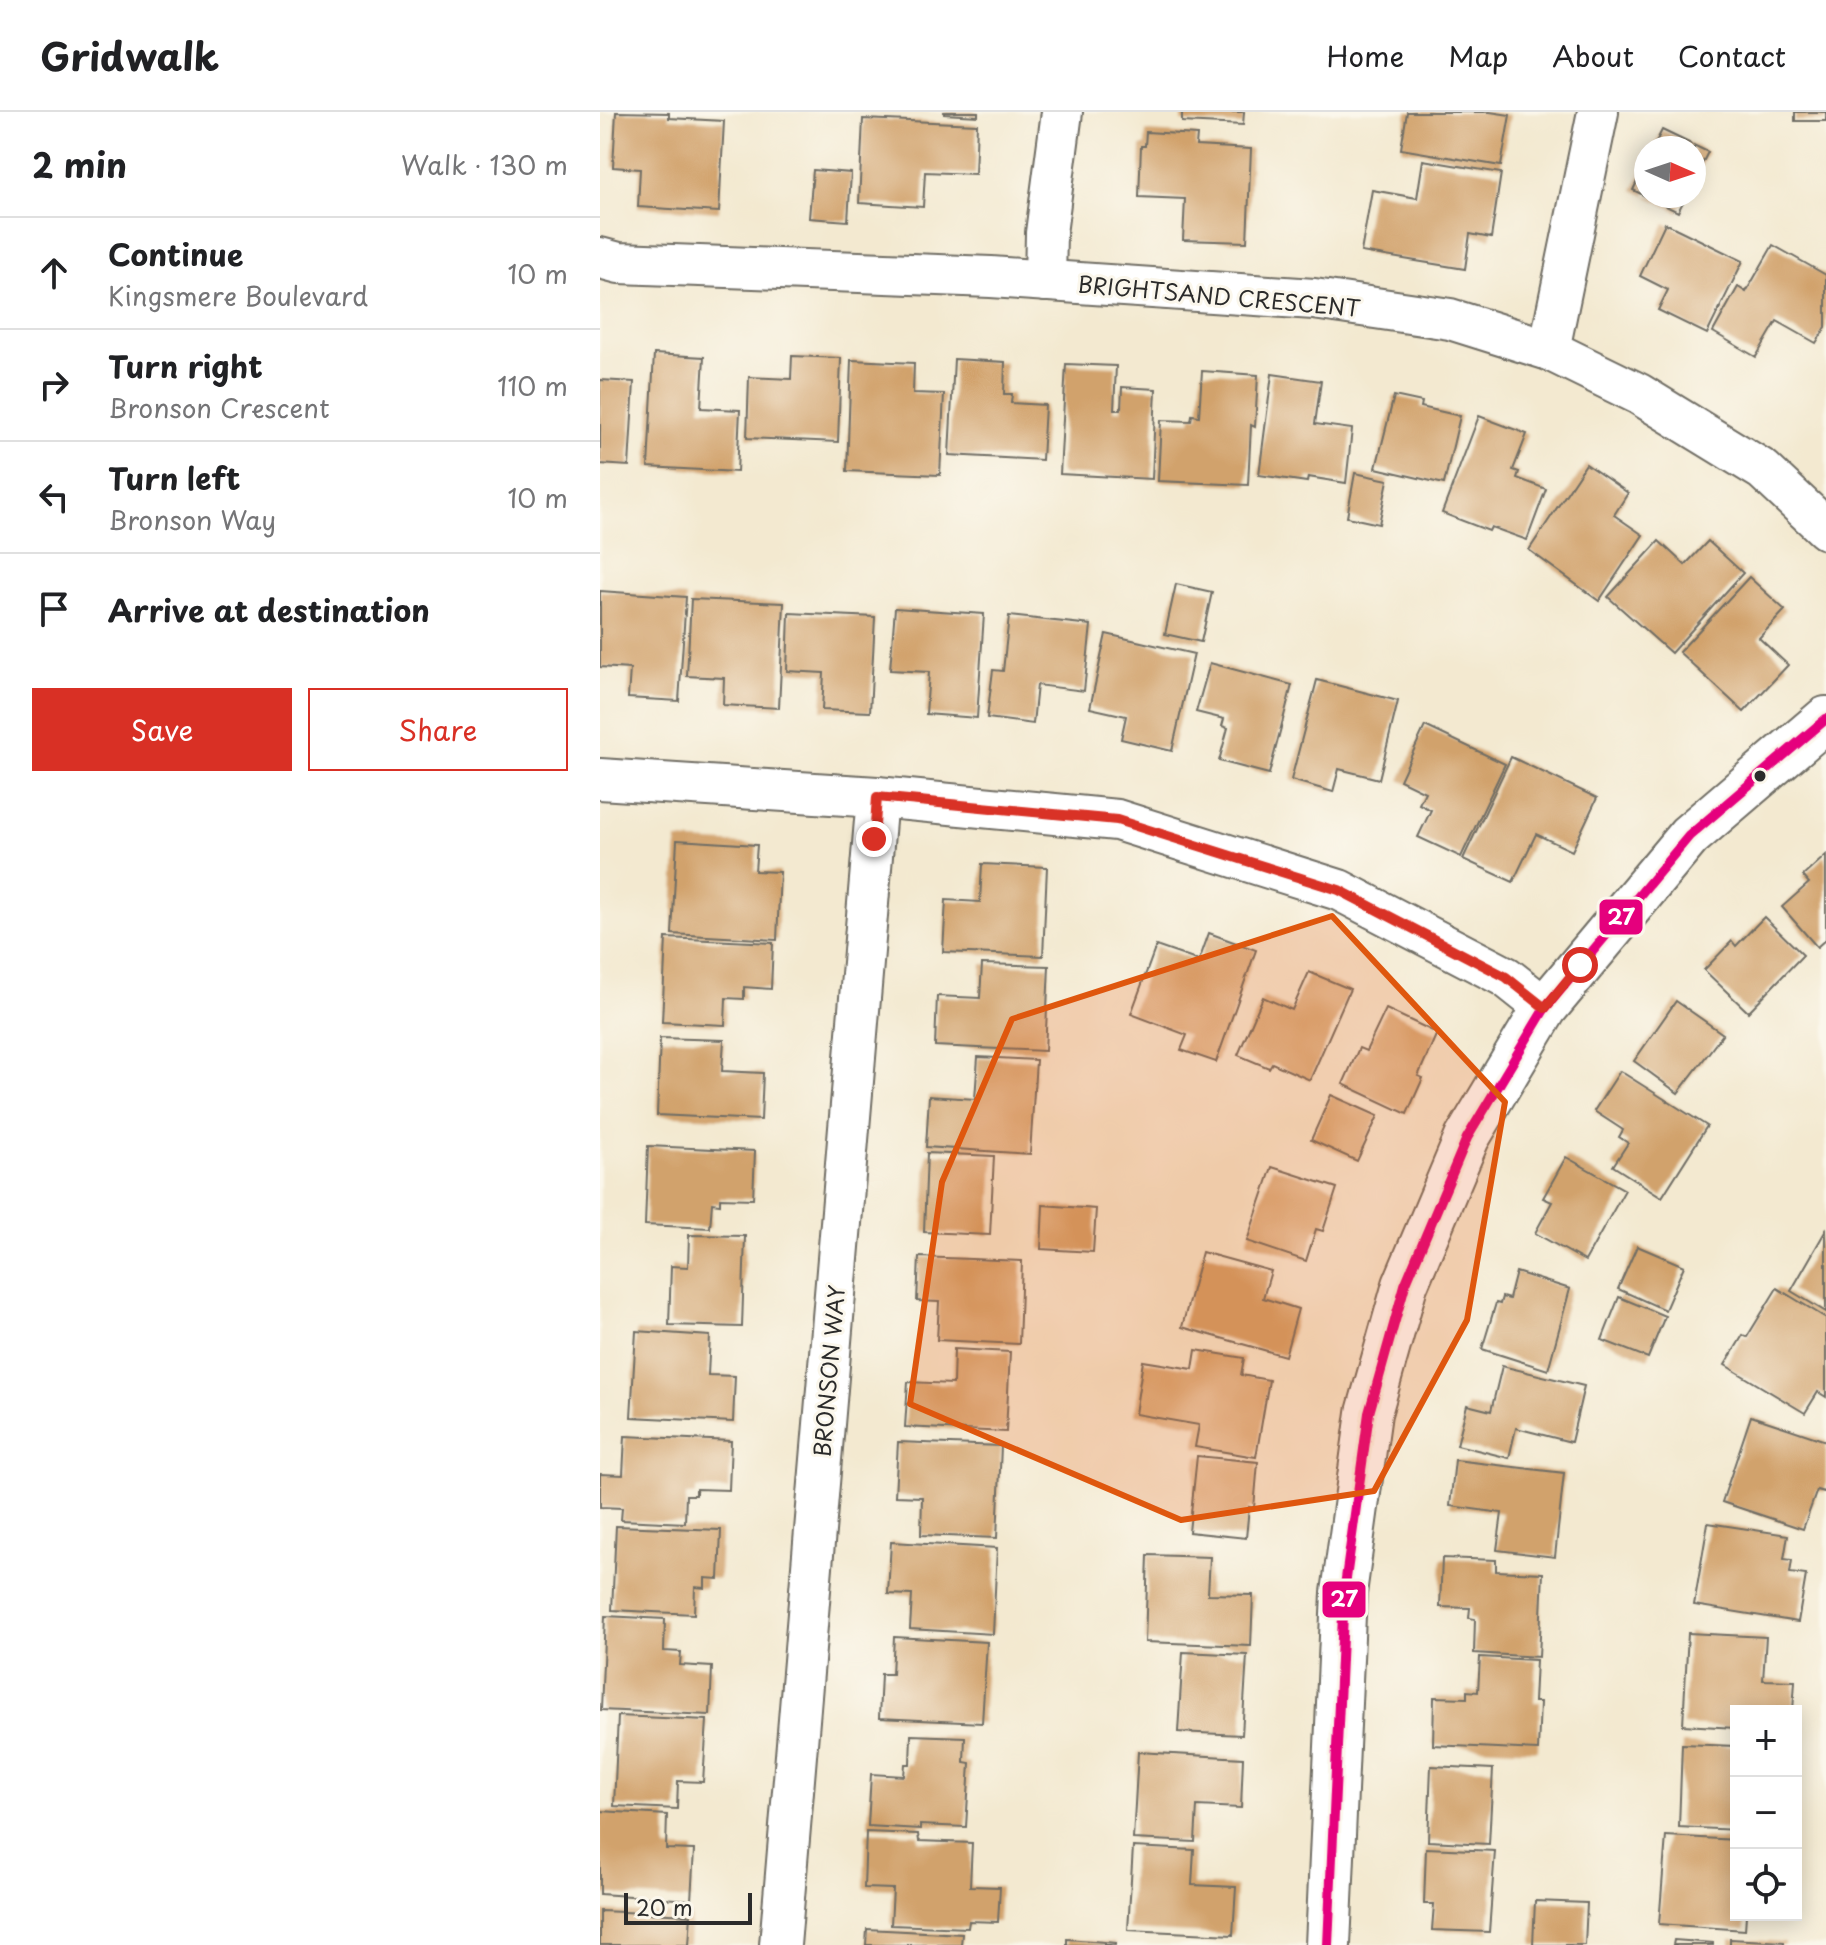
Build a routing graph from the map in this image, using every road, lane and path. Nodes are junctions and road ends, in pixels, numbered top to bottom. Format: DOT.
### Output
graph roads {
  1 [pos="1062,112"];
  2 [pos="1598,112"];
  3 [pos="600,258"];
  4 [pos="1045,281"];
  5 [pos="1549,350"];
  6 [pos="1826,529"];
  7 [pos="1826,719"];
  8 [pos="600,779"];
  9 [pos="877,797"];
  10 [pos="1545,1008"];
  11 [pos="780,1945"];
  12 [pos="1328,1945"];
  1 -- 4 [label="street"];
  2 -- 5 [label="street"];
  3 -- 4 [label="street, BRIGHTSAND CRESCENT"];
  4 -- 5 [label="street, BRIGHTSAND CRESCENT"];
  5 -- 6 [label="street, BRIGHTSAND CRESCENT"];
  7 -- 10 [label="street"];
  8 -- 9 [label="street"];
  9 -- 10 [label="street"];
  9 -- 11 [label="street, BRONSON WAY"];
  10 -- 12 [label="street"];
}
